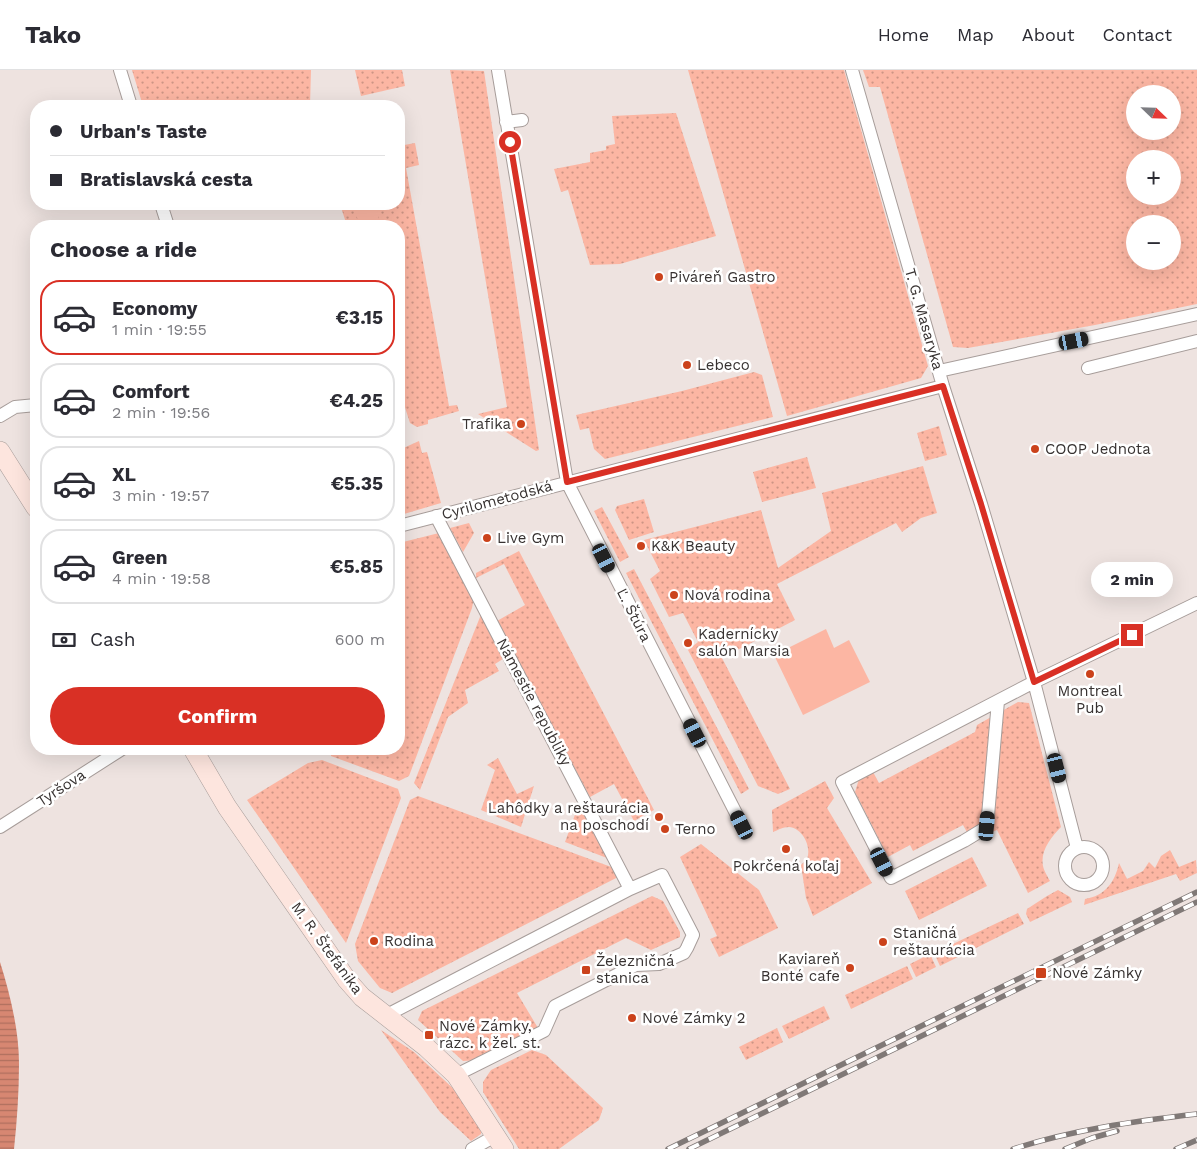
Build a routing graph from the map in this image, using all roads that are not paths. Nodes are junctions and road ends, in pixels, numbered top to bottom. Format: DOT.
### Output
graph roads {
  1 [pos="120,70"];
  2 [pos="498,70"];
  3 [pos="852,70"];
  4 [pos="129,100"];
  5 [pos="522,120"];
  6 [pos="506,122"];
  7 [pos="1197,314"];
  8 [pos="1197,341"];
  9 [pos="1088,368"];
  10 [pos="939,371"];
  11 [pos="943,386"];
  12 [pos="30,406"];
  13 [pos="0,416"];
  14 [pos="0,451"];
  15 [pos="567,482"];
  16 [pos="30,498"];
  17 [pos="436,516"];
  18 [pos="405,524"];
  19 [pos="1197,603"];
  20 [pos="1034,682"];
  21 [pos="998,701"];
  22 [pos="113,755"];
  23 [pos="197,755"];
  24 [pos="742,825"];
  25 [pos="0,827"];
  26 [pos="1077,848"];
  27 [pos="630,889"];
  28 [pos="384,1016"];
  29 [pos="456,1075"];
  30 [pos="500,1142"];
  31 [pos="472,1149"];
  1 -- 4 [label="street"];
  2 -- 6 [label="street, Ľ. Štúra"];
  3 -- 10 [label="street, T. G. Masaryka"];
  5 -- 6 [label="street"];
  6 -- 15 [label="street, Ľ. Štúra"];
  7 -- 10 [label="street"];
  8 -- 9 [label="street"];
  10 -- 11 [label="street, T. G. Masaryka"];
  11 -- 15 [label="street, Cyrilometodská"];
  11 -- 20 [label="street, T. G. Masaryka"];
  12 -- 13 [label="street"];
  14 -- 16 [label="street"];
  15 -- 17 [label="street, Cyrilometodská"];
  15 -- 24 [label="street, Ľ. Štúra"];
  17 -- 18 [label="street, Cyrilometodská"];
  17 -- 27 [label="street, Námestie republiky"];
  19 -- 20 [label="street"];
  20 -- 21 [label="street"];
  20 -- 26 [label="street, T. G. Masaryka"];
  21 -- 21 [label="street"];
  22 -- 25 [label="street, Tyršova"];
  23 -- 28 [label="street, M. R. Štefánika"];
  27 -- 28 [label="street"];
  27 -- 29 [label="street"];
  28 -- 29 [label="street, M. R. Štefánika"];
  29 -- 30 [label="street, M. R. Štefánika"];
  30 -- 31 [label="street"];
}
